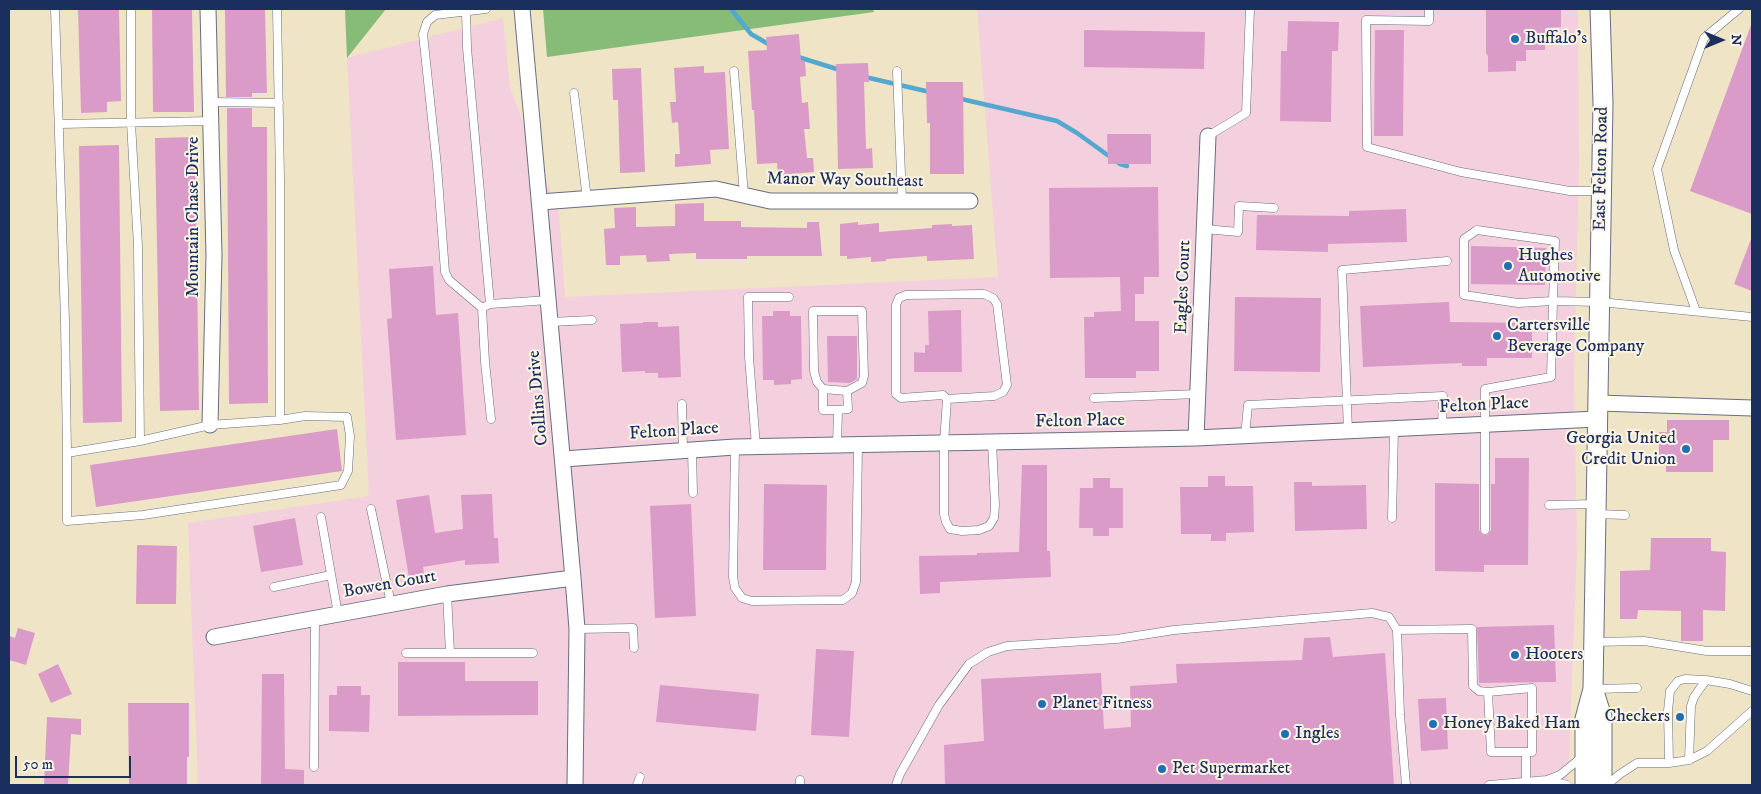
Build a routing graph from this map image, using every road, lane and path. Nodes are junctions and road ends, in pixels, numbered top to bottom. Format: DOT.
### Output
graph roads {
  1 [pos="55,9"];
  2 [pos="131,9"];
  3 [pos="208,9"];
  4 [pos="277,9"];
  5 [pos="486,9"];
  6 [pos="522,9"];
  7 [pos="1250,9"];
  8 [pos="1429,9"];
  9 [pos="1600,9"];
  10 [pos="1739,9"];
  11 [pos="466,11"];
  12 [pos="734,71"];
  13 [pos="897,71"];
  14 [pos="574,93"];
  15 [pos="211,102"];
  16 [pos="279,103"];
  17 [pos="212,121"];
  18 [pos="132,123"];
  19 [pos="60,124"];
  20 [pos="1208,136"];
  21 [pos="1602,191"];
  22 [pos="744,195"];
  23 [pos="587,199"];
  24 [pos="902,201"];
  25 [pos="970,201"];
  26 [pos="540,202"];
  27 [pos="1274,208"];
  28 [pos="1205,229"];
  29 [pos="1447,262"];
  30 [pos="789,297"];
  31 [pos="549,300"];
  32 [pos="1553,301"];
  33 [pos="1600,302"];
  34 [pos="486,306"];
  35 [pos="1696,311"];
  36 [pos="1752,317"];
  37 [pos="592,320"];
  38 [pos="550,322"];
  39 [pos="823,389"];
  40 [pos="848,390"];
  41 [pos="1198,394"];
  42 [pos="1094,398"];
  43 [pos="947,399"];
  44 [pos="1347,401"];
  45 [pos="682,404"];
  46 [pos="1752,408"];
  47 [pos="838,410"];
  48 [pos="1597,411"];
  49 [pos="491,419"];
  50 [pos="280,420"];
  51 [pos="1486,424"];
  52 [pos="210,425"];
  53 [pos="1442,426"];
  54 [pos="1394,429"];
  55 [pos="1348,431"];
  56 [pos="1245,436"];
  57 [pos="1196,438"];
  58 [pos="140,441"];
  59 [pos="944,442"];
  60 [pos="992,442"];
  61 [pos="858,444"];
  62 [pos="837,445"];
  63 [pos="756,446"];
  64 [pos="735,447"];
  65 [pos="688,450"];
  66 [pos="67,453"];
  67 [pos="563,459"];
  68 [pos="693,493"];
  69 [pos="1549,505"];
  70 [pos="371,509"];
  71 [pos="1596,509"];
  72 [pos="1625,515"];
  73 [pos="322,517"];
  74 [pos="1392,518"];
  75 [pos="1485,530"];
  76 [pos="331,575"];
  77 [pos="574,578"];
  78 [pos="274,587"];
  79 [pos="447,594"];
  80 [pos="392,604"];
  81 [pos="338,614"];
  82 [pos="315,618"];
  83 [pos="577,629"];
  84 [pos="1397,630"];
  85 [pos="214,637"];
  86 [pos="1594,642"];
  87 [pos="634,648"];
  88 [pos="1752,651"];
  89 [pos="406,653"];
  90 [pos="450,653"];
  91 [pos="533,653"];
  92 [pos="1706,680"];
  93 [pos="1637,688"];
  94 [pos="1593,689"];
  95 [pos="1488,692"];
  96 [pos="1752,692"];
  97 [pos="1752,711"];
  98 [pos="1526,752"];
  99 [pos="1585,755"];
  100 [pos="1689,760"];
  101 [pos="1669,763"];
  102 [pos="314,767"];
  103 [pos="1547,780"];
  104 [pos="1526,783"];
  105 [pos="575,785"];
  106 [pos="896,785"];
  107 [pos="1406,785"];
  108 [pos="1489,785"];
  109 [pos="1567,785"];
  110 [pos="1585,785"];
  111 [pos="1602,785"];
  112 [pos="1607,785"];
  1 -- 19 [label="lane"];
  2 -- 18 [label="lane"];
  3 -- 15 [label="street, Mountain Chase Drive"];
  4 -- 16 [label="lane"];
  5 -- 11 [label="lane"];
  6 -- 26 [label="street, Collins Drive"];
  7 -- 20 [label="lane"];
  8 -- 21 [label="lane"];
  9 -- 21 [label="street, East Felton Road"];
  10 -- 35 [label="lane"];
  11 -- 34 [label="lane"];
  11 -- 34 [label="lane"];
  12 -- 22 [label="lane"];
  13 -- 24 [label="lane"];
  14 -- 23 [label="lane"];
  15 -- 16 [label="lane"];
  15 -- 17 [label="street, Mountain Chase Drive"];
  16 -- 50 [label="lane"];
  17 -- 18 [label="lane"];
  17 -- 52 [label="street, Mountain Chase Drive"];
  18 -- 19 [label="lane"];
  18 -- 58 [label="lane"];
  19 -- 66 [label="lane"];
  20 -- 28 [label="street, Eagles Court"];
  21 -- 33 [label="street, East Felton Road"];
  22 -- 23 [label="street, Manor Way Southeast"];
  22 -- 24 [label="street, Manor Way Southeast"];
  23 -- 26 [label="street, Manor Way Southeast"];
  24 -- 25 [label="street, Manor Way Southeast"];
  26 -- 31 [label="street, Collins Drive"];
  27 -- 28 [label="lane"];
  28 -- 41 [label="street, Eagles Court"];
  29 -- 44 [label="lane"];
  30 -- 63 [label="lane"];
  31 -- 34 [label="lane"];
  31 -- 38 [label="street, Collins Drive"];
  32 -- 32 [label="lane"];
  32 -- 33 [label="lane"];
  32 -- 51 [label="lane"];
  33 -- 35 [label="lane"];
  33 -- 48 [label="street, East Felton Road"];
  34 -- 49 [label="lane"];
  35 -- 36 [label="lane"];
  37 -- 38 [label="lane"];
  38 -- 67 [label="street, Collins Drive"];
  39 -- 40 [label="lane"];
  39 -- 40 [label="lane"];
  39 -- 47 [label="lane"];
  40 -- 47 [label="lane"];
  41 -- 42 [label="lane"];
  41 -- 57 [label="street, Eagles Court"];
  43 -- 43 [label="lane"];
  43 -- 59 [label="lane"];
  44 -- 53 [label="lane"];
  44 -- 55 [label="lane"];
  44 -- 56 [label="lane"];
  45 -- 65 [label="lane"];
  46 -- 48 [label="street, Felton Place"];
  47 -- 62 [label="lane"];
  48 -- 51 [label="street, Felton Place"];
  48 -- 71 [label="street, East Felton Road"];
  50 -- 52 [label="lane"];
  50 -- 66 [label="lane"];
  51 -- 53 [label="street, Felton Place"];
  51 -- 75 [label="lane"];
  52 -- 58 [label="lane"];
  53 -- 54 [label="street, Felton Place"];
  54 -- 55 [label="street, Felton Place"];
  54 -- 74 [label="lane"];
  55 -- 56 [label="street, Felton Place"];
  56 -- 57 [label="street, Felton Place"];
  57 -- 60 [label="street, Felton Place"];
  58 -- 66 [label="lane"];
  59 -- 60 [label="street, Felton Place"];
  59 -- 60 [label="lane"];
  59 -- 61 [label="street, Felton Place"];
  61 -- 62 [label="street, Felton Place"];
  61 -- 64 [label="lane"];
  62 -- 63 [label="street, Felton Place"];
  63 -- 64 [label="street, Felton Place"];
  64 -- 65 [label="street, Felton Place"];
  65 -- 67 [label="street, Felton Place"];
  65 -- 68 [label="lane"];
  67 -- 77 [label="street, Collins Drive"];
  69 -- 71 [label="lane"];
  70 -- 80 [label="lane"];
  71 -- 72 [label="lane"];
  71 -- 86 [label="street, East Felton Road"];
  73 -- 76 [label="lane"];
  76 -- 78 [label="lane"];
  76 -- 81 [label="lane"];
  77 -- 79 [label="street, Bowen Court"];
  77 -- 83 [label="street, Collins Drive"];
  79 -- 80 [label="street, Bowen Court"];
  79 -- 90 [label="lane"];
  80 -- 81 [label="street, Bowen Court"];
  81 -- 82 [label="street, Bowen Court"];
  82 -- 85 [label="street, Bowen Court"];
  82 -- 102 [label="lane"];
  83 -- 87 [label="lane"];
  83 -- 105 [label="street, Collins Drive"];
  84 -- 95 [label="lane"];
  84 -- 106 [label="lane"];
  84 -- 107 [label="lane"];
  86 -- 88 [label="lane"];
  86 -- 94 [label="street, East Felton Road"];
  89 -- 90 [label="lane"];
  90 -- 91 [label="lane"];
  92 -- 96 [label="lane"];
  92 -- 100 [label="lane"];
  92 -- 101 [label="lane"];
  93 -- 94 [label="lane"];
  94 -- 99 [label="street, East Felton Road"];
  94 -- 111 [label="street, East Felton Road"];
  95 -- 98 [label="lane"];
  95 -- 98 [label="lane"];
  97 -- 100 [label="lane"];
  98 -- 104 [label="lane"];
  99 -- 103 [label="lane"];
  99 -- 110 [label="street, East Felton Road"];
  100 -- 101 [label="lane"];
  101 -- 112 [label="lane"];
  103 -- 104 [label="lane"];
  103 -- 109 [label="lane"];
  104 -- 108 [label="lane"];
}
